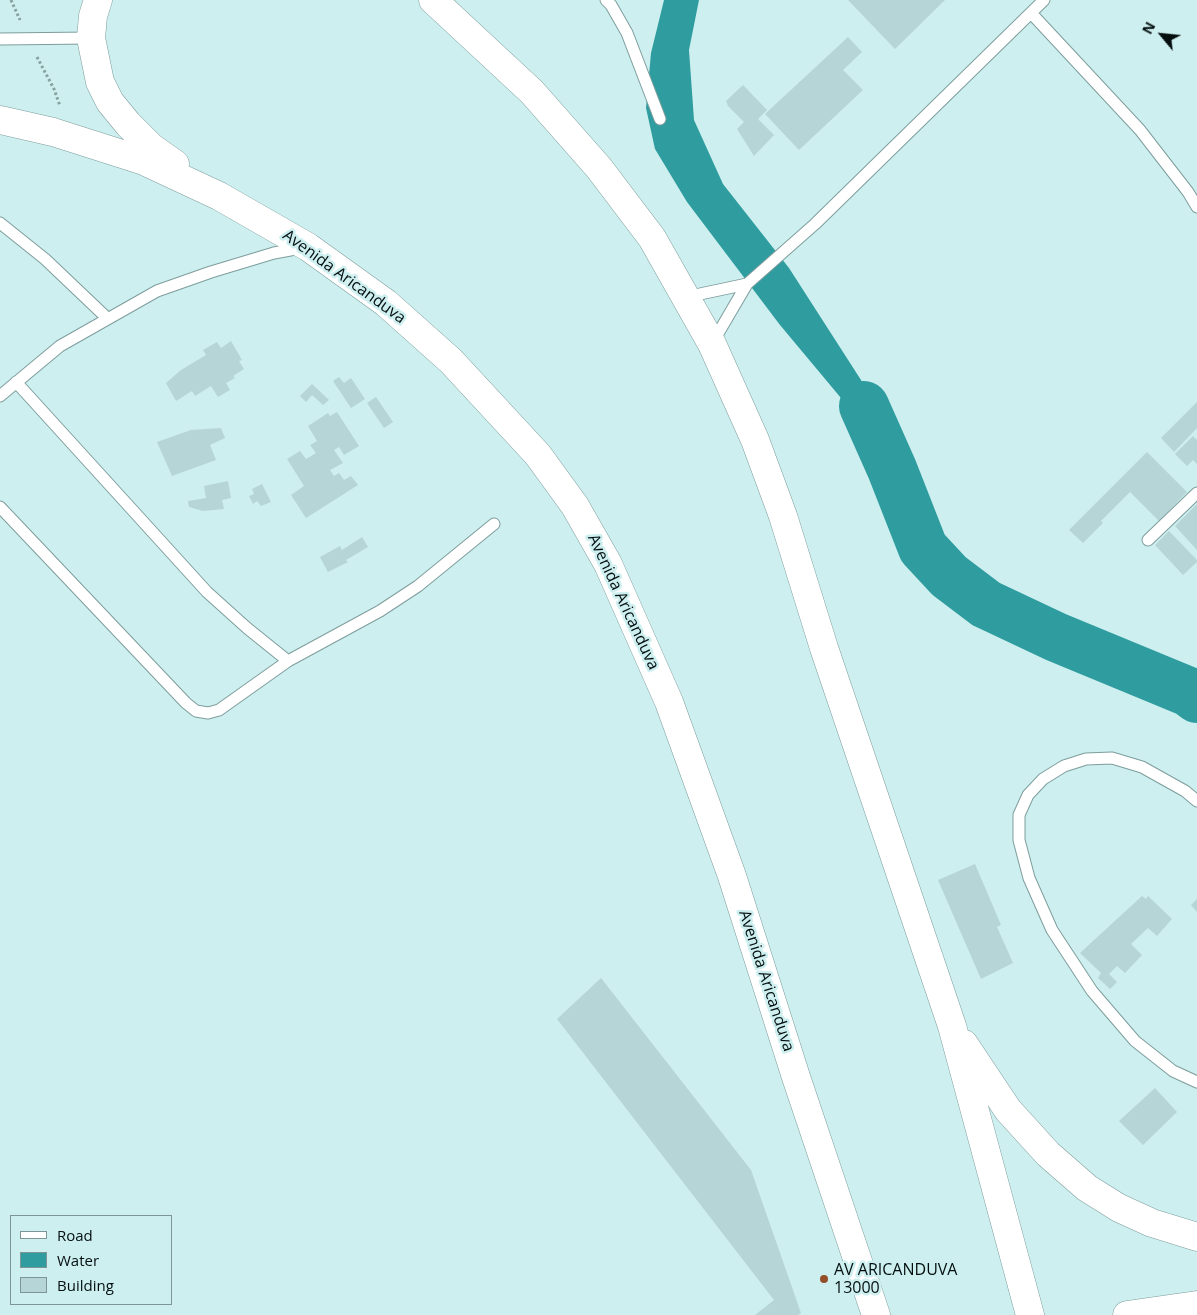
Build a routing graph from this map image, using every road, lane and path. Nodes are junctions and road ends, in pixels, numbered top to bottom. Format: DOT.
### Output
graph roads {
  1 [pos="11,0"];
  2 [pos="98,0"];
  3 [pos="433,0"];
  4 [pos="606,0"];
  5 [pos="1044,0"];
  6 [pos="1031,13"];
  7 [pos="91,38"];
  8 [pos="0,39"];
  9 [pos="29,39"];
  10 [pos="660,119"];
  11 [pos="0,120"];
  12 [pos="65,136"];
  13 [pos="219,196"];
  14 [pos="1197,207"];
  15 [pos="0,223"];
  16 [pos="308,247"];
  17 [pos="748,284"];
  18 [pos="686,297"];
  19 [pos="107,318"];
  20 [pos="712,344"];
  21 [pos="16,382"];
  22 [pos="0,396"];
  23 [pos="1197,493"];
  24 [pos="0,507"];
  25 [pos="494,524"];
  26 [pos="1148,540"];
  27 [pos="288,661"];
  28 [pos="1197,801"];
  29 [pos="952,1026"];
  30 [pos="1197,1082"];
  31 [pos="1197,1237"];
  32 [pos="1197,1305"];
  33 [pos="876,1315"];
  34 [pos="1030,1315"];
  35 [pos="1127,1315"];
  1 -- 9 [label="path"];
  2 -- 7 [label="main road"];
  3 -- 18 [label="main road"];
  4 -- 10 [label="lane"];
  5 -- 6 [label="lane"];
  6 -- 14 [label="lane"];
  6 -- 17 [label="lane"];
  7 -- 9 [label="lane"];
  7 -- 13 [label="main road"];
  8 -- 9 [label="lane"];
  9 -- 12 [label="path"];
  11 -- 12 [label="main road, Avenida Aricanduva"];
  12 -- 13 [label="main road, Avenida Aricanduva"];
  13 -- 16 [label="main road, Avenida Aricanduva"];
  15 -- 19 [label="lane"];
  16 -- 19 [label="lane"];
  16 -- 33 [label="main road, Avenida Aricanduva"];
  17 -- 18 [label="lane"];
  17 -- 20 [label="lane"];
  18 -- 20 [label="main road"];
  19 -- 21 [label="lane"];
  20 -- 29 [label="main road"];
  21 -- 22 [label="lane"];
  21 -- 27 [label="lane"];
  23 -- 26 [label="lane"];
  24 -- 27 [label="lane"];
  25 -- 27 [label="lane"];
  28 -- 30 [label="lane"];
  29 -- 31 [label="main road"];
  29 -- 34 [label="main road"];
  32 -- 35 [label="main road"];
}
